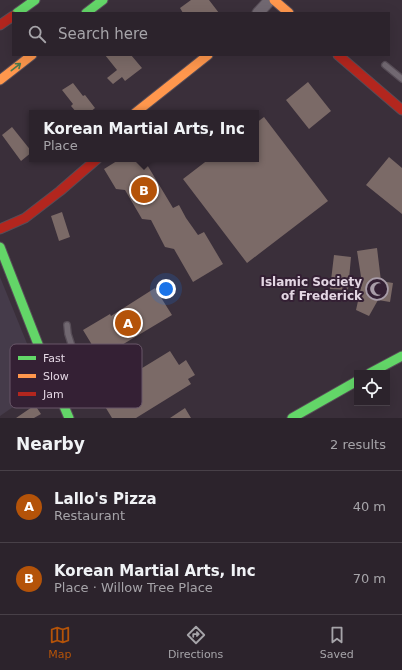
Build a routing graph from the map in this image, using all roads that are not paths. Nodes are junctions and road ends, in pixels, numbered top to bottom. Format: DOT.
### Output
graph roads {
  1 [pos="35,0"];
  2 [pos="103,0"];
  3 [pos="270,0"];
  4 [pos="274,0"];
  5 [pos="18,12"];
  6 [pos="87,12"];
  7 [pos="259,12"];
  8 [pos="288,12"];
  9 [pos="12,17"];
  10 [pos="0,25"];
  11 [pos="31,56"];
  12 [pos="207,56"];
  13 [pos="339,56"];
  14 [pos="384,65"];
  15 [pos="402,79"];
  16 [pos="0,80"];
  17 [pos="139,110"];
  18 [pos="402,110"];
  19 [pos="94,162"];
  20 [pos="0,229"];
  21 [pos="0,247"];
  22 [pos="67,324"];
  23 [pos="37,344"];
  24 [pos="71,344"];
  25 [pos="402,356"];
  26 [pos="376,370"];
  27 [pos="354,383"];
  28 [pos="65,408"];
  29 [pos="69,418"];
  30 [pos="292,418"];
  1 -- 5 [label="street"];
  2 -- 6 [label="street"];
  3 -- 7 [label="street"];
  4 -- 8 [label="street"];
  9 -- 10 [label="street"];
  16 -- 11 [label="street, one-way"];
  12 -- 17 [label="street"];
  13 -- 18 [label="street"];
  14 -- 15 [label="lane"];
  19 -- 20 [label="street"];
  21 -- 23 [label="street"];
  22 -- 24 [label="lane"];
  25 -- 26 [label="street"];
  27 -- 30 [label="street"];
  28 -- 29 [label="street"];
}
